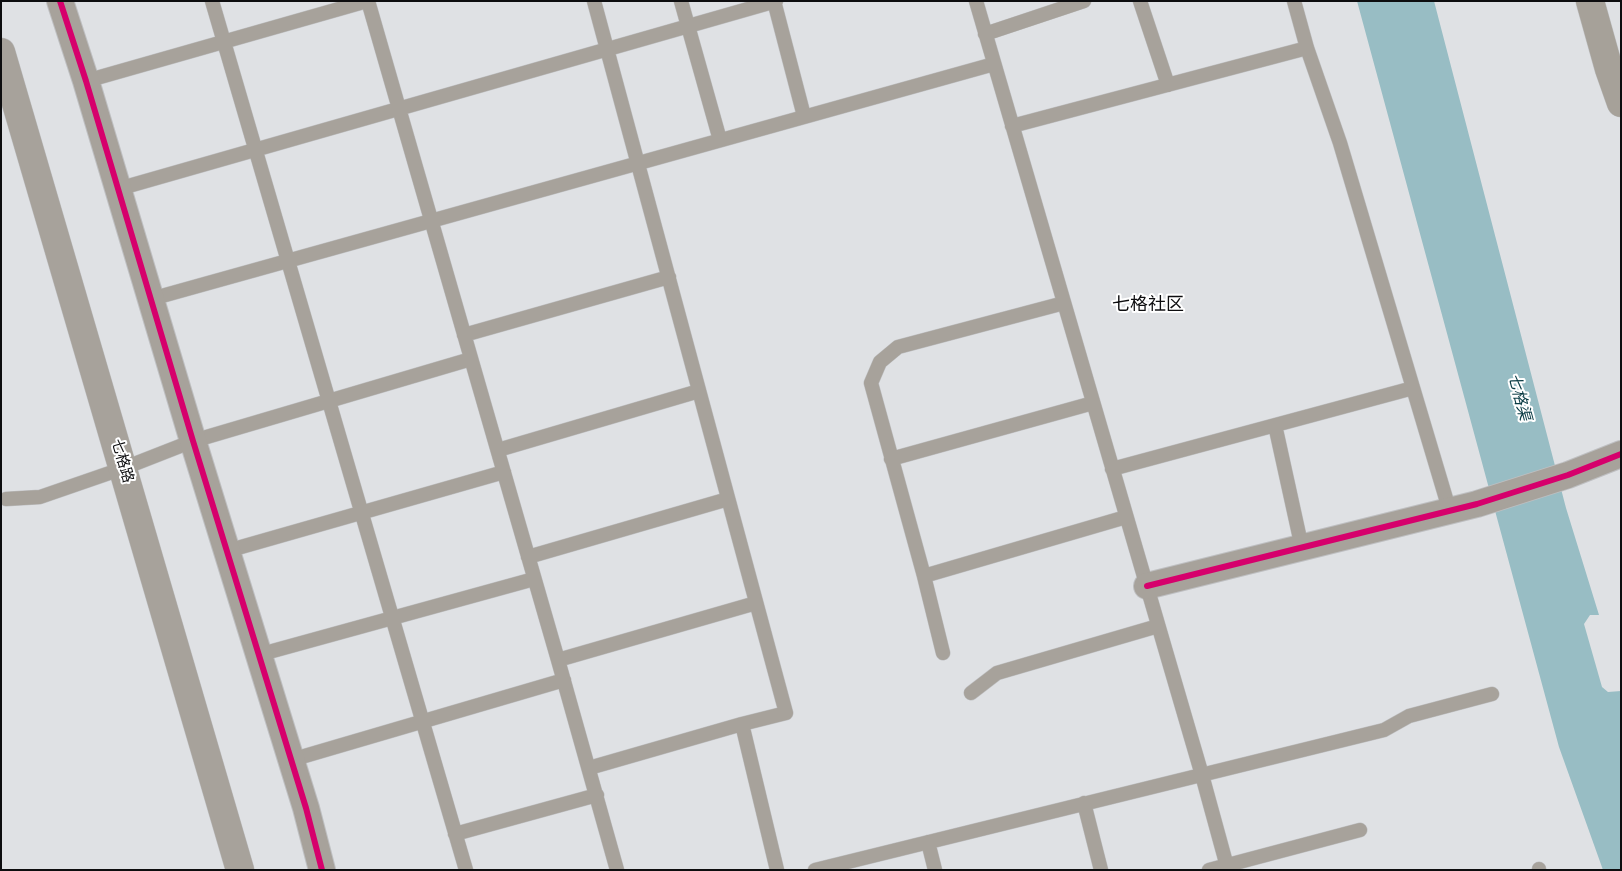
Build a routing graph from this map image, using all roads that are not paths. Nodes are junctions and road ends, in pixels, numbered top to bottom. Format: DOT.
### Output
graph roads {
  1 [pos="60,1"];
  2 [pos="212,1"];
  3 [pos="368,1"];
  4 [pos="594,1"];
  5 [pos="681,1"];
  6 [pos="775,1"];
  7 [pos="976,1"];
  8 [pos="1084,1"];
  9 [pos="1140,1"];
  10 [pos="1294,1"];
  11 [pos="1590,1"];
  12 [pos="688,27"];
  13 [pos="986,34"];
  14 [pos="224,42"];
  15 [pos="1307,48"];
  16 [pos="607,50"];
  17 [pos="1,52"];
  18 [pos="994,64"];
  19 [pos="86,82"];
  20 [pos="1168,84"];
  21 [pos="1621,103"];
  22 [pos="400,109"];
  23 [pos="804,116"];
  24 [pos="1012,126"];
  25 [pos="720,140"];
  26 [pos="256,150"];
  27 [pos="638,162"];
  28 [pos="118,189"];
  29 [pos="431,220"];
  30 [pos="288,261"];
  31 [pos="668,277"];
  32 [pos="151,299"];
  33 [pos="1064,303"];
  34 [pos="464,335"];
  35 [pos="472,359"];
  36 [pos="1413,388"];
  37 [pos="699,391"];
  38 [pos="329,401"];
  39 [pos="1093,402"];
  40 [pos="1275,425"];
  41 [pos="193,441"];
  42 [pos="498,450"];
  43 [pos="1621,454"];
  44 [pos="891,459"];
  45 [pos="124,468"];
  46 [pos="1112,469"];
  47 [pos="504,472"];
  48 [pos="6,499"];
  49 [pos="728,499"];
  50 [pos="1450,512"];
  51 [pos="362,513"];
  52 [pos="1126,517"];
  53 [pos="1302,548"];
  54 [pos="227,551"];
  55 [pos="528,557"];
  56 [pos="924,576"];
  57 [pos="534,579"];
  58 [pos="1147,586"];
  59 [pos="756,603"];
  60 [pos="392,618"];
  61 [pos="1158,626"];
  62 [pos="943,653"];
  63 [pos="258,655"];
  64 [pos="558,660"];
  65 [pos="564,680"];
  66 [pos="971,693"];
  67 [pos="1492,694"];
  68 [pos="423,722"];
  69 [pos="742,724"];
  70 [pos="291,760"];
  71 [pos="589,768"];
  72 [pos="1202,775"];
  73 [pos="597,795"];
  74 [pos="1084,804"];
  75 [pos="1360,830"];
  76 [pos="456,834"];
  77 [pos="928,842"];
  78 [pos="1227,867"];
  79 [pos="240,870"];
  80 [pos="322,870"];
  81 [pos="466,870"];
  82 [pos="617,870"];
  83 [pos="777,870"];
  84 [pos="815,870"];
  85 [pos="935,870"];
  86 [pos="1101,870"];
  87 [pos="1209,870"];
  1 -- 19 [label="street"];
  2 -- 14 [label="lane"];
  3 -- 14 [label="lane"];
  3 -- 22 [label="lane"];
  4 -- 16 [label="lane"];
  5 -- 12 [label="lane"];
  6 -- 12 [label="lane"];
  6 -- 23 [label="lane"];
  7 -- 13 [label="lane"];
  8 -- 13 [label="lane"];
  9 -- 20 [label="lane"];
  10 -- 15 [label="lane"];
  11 -- 21 [label="main road"];
  12 -- 16 [label="lane"];
  12 -- 25 [label="lane"];
  13 -- 18 [label="lane"];
  14 -- 19 [label="lane"];
  14 -- 26 [label="lane"];
  15 -- 20 [label="lane"];
  15 -- 36 [label="lane"];
  16 -- 22 [label="lane"];
  16 -- 27 [label="lane"];
  17 -- 45 [label="street, 七格路"];
  18 -- 23 [label="lane"];
  18 -- 24 [label="lane"];
  19 -- 28 [label="street"];
  20 -- 24 [label="lane"];
  22 -- 26 [label="lane"];
  22 -- 29 [label="lane"];
  23 -- 25 [label="lane"];
  24 -- 33 [label="lane"];
  25 -- 27 [label="lane"];
  26 -- 28 [label="lane"];
  26 -- 30 [label="lane"];
  27 -- 29 [label="lane"];
  27 -- 31 [label="lane"];
  28 -- 32 [label="street"];
  29 -- 30 [label="lane"];
  29 -- 34 [label="lane"];
  30 -- 32 [label="lane"];
  30 -- 38 [label="lane"];
  31 -- 34 [label="lane"];
  31 -- 37 [label="lane"];
  32 -- 41 [label="street"];
  33 -- 39 [label="lane"];
  33 -- 44 [label="lane"];
  34 -- 35 [label="lane"];
  35 -- 38 [label="lane"];
  35 -- 42 [label="lane"];
  36 -- 40 [label="lane"];
  36 -- 50 [label="lane"];
  37 -- 42 [label="lane"];
  37 -- 49 [label="lane"];
  38 -- 41 [label="lane"];
  38 -- 51 [label="lane"];
  39 -- 44 [label="lane"];
  39 -- 46 [label="lane"];
  40 -- 46 [label="lane"];
  40 -- 53 [label="lane"];
  41 -- 45 [label="lane"];
  41 -- 54 [label="street"];
  42 -- 47 [label="lane"];
  43 -- 50 [label="street"];
  44 -- 56 [label="lane"];
  45 -- 48 [label="lane"];
  45 -- 79 [label="street, 七格路"];
  46 -- 52 [label="lane"];
  47 -- 51 [label="lane"];
  47 -- 55 [label="lane"];
  49 -- 55 [label="lane"];
  49 -- 59 [label="lane"];
  50 -- 53 [label="street"];
  51 -- 54 [label="lane"];
  51 -- 60 [label="lane"];
  52 -- 56 [label="lane"];
  52 -- 58 [label="lane"];
  53 -- 58 [label="street"];
  54 -- 63 [label="street"];
  55 -- 57 [label="lane"];
  56 -- 62 [label="lane"];
  57 -- 60 [label="lane"];
  57 -- 64 [label="lane"];
  58 -- 61 [label="lane"];
  59 -- 64 [label="lane"];
  59 -- 69 [label="lane"];
  60 -- 63 [label="lane"];
  60 -- 68 [label="lane"];
  61 -- 66 [label="lane"];
  61 -- 72 [label="lane"];
  63 -- 70 [label="street"];
  64 -- 65 [label="lane"];
  65 -- 68 [label="lane"];
  65 -- 71 [label="lane"];
  67 -- 72 [label="lane"];
  68 -- 70 [label="lane"];
  68 -- 76 [label="lane"];
  69 -- 71 [label="lane"];
  69 -- 83 [label="lane"];
  70 -- 80 [label="street"];
  71 -- 73 [label="lane"];
  72 -- 74 [label="lane"];
  72 -- 78 [label="lane"];
  73 -- 76 [label="lane"];
  73 -- 82 [label="lane"];
  74 -- 77 [label="lane"];
  74 -- 86 [label="lane"];
  75 -- 78 [label="lane"];
  76 -- 81 [label="lane"];
  77 -- 84 [label="lane"];
  77 -- 85 [label="lane"];
  78 -- 87 [label="lane"];
}
